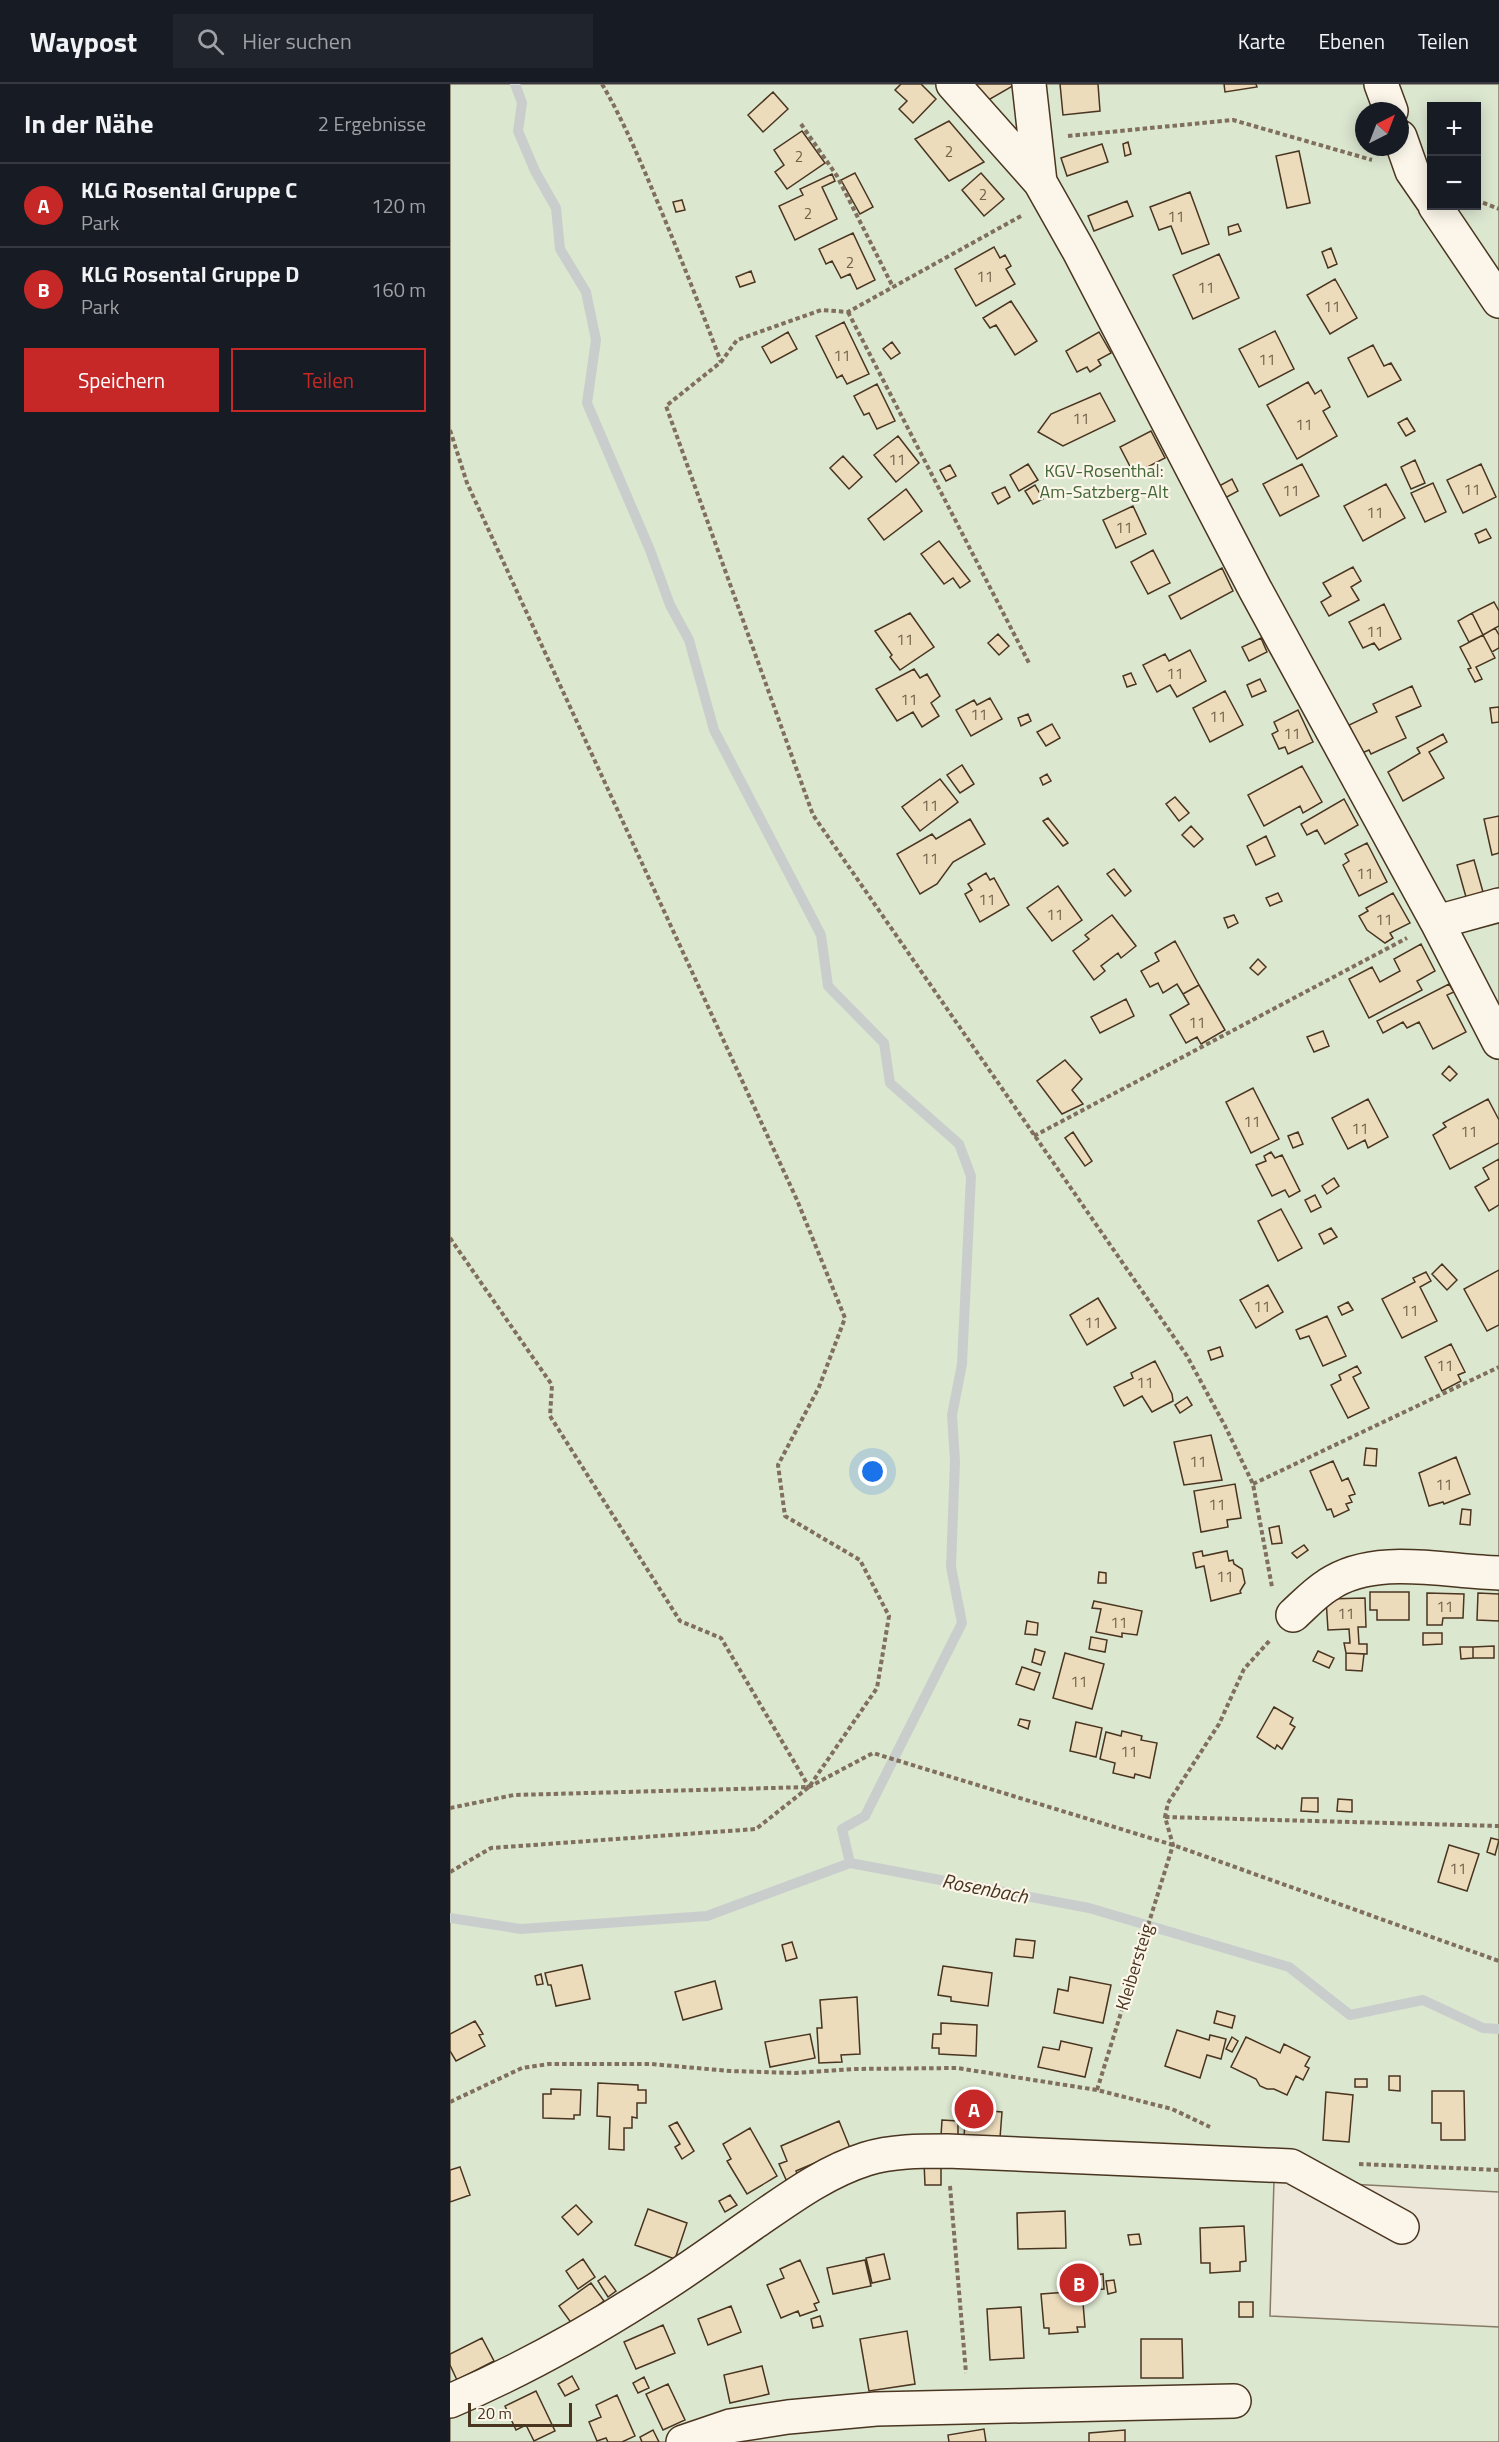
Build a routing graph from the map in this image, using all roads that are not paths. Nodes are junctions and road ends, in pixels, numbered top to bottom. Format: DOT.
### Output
graph roads {
  1 [pos="953,84"];
  2 [pos="1029,84"];
  3 [pos="1381,84"];
  4 [pos="1388,102"];
  5 [pos="1407,156"];
  6 [pos="1045,191"];
  7 [pos="1427,194"];
  8 [pos="1438,210"];
  9 [pos="1499,301"];
  10 [pos="1499,905"];
  11 [pos="1437,922"];
  12 [pos="1499,1042"];
  13 [pos="1499,1573"];
  14 [pos="1293,1615"];
  15 [pos="1402,2228"];
  16 [pos="1234,2401"];
  17 [pos="450,2402"];
  18 [pos="683,2442"];
  1 -- 6 [label="street"];
  2 -- 6 [label="street"];
  3 -- 4 [label="street"];
  5 -- 7 [label="street"];
  6 -- 11 [label="street"];
  8 -- 9 [label="street"];
  10 -- 11 [label="street"];
  11 -- 12 [label="street"];
  13 -- 14 [label="street"];
  15 -- 17 [label="street"];
  16 -- 18 [label="street"];
}
